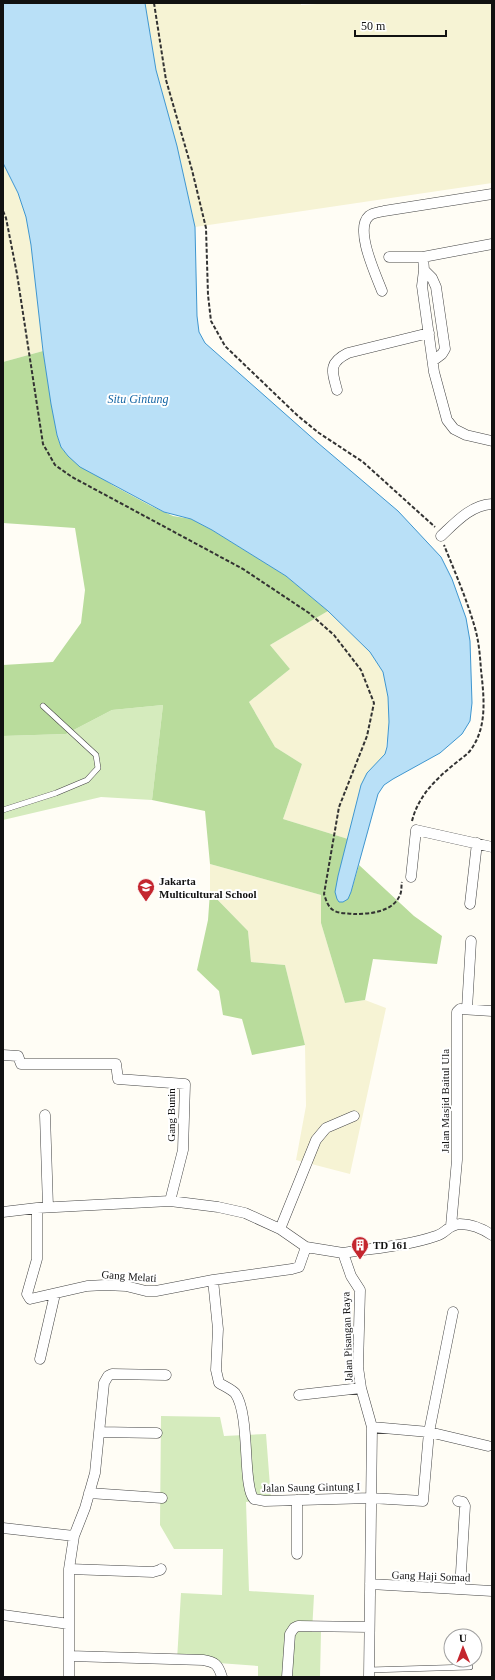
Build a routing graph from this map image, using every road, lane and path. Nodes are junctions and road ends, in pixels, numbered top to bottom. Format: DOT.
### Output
graph roads {
  1 [pos="154,3"];
  2 [pos="492,194"];
  3 [pos="3,211"];
  4 [pos="492,244"];
  5 [pos="423,256"];
  6 [pos="389,257"];
  7 [pos="424,270"];
  8 [pos="382,291"];
  9 [pos="430,333"];
  10 [pos="434,360"];
  11 [pos="337,390"];
  12 [pos="492,441"];
  13 [pos="492,504"];
  14 [pos="441,536"];
  15 [pos="43,706"];
  16 [pos="3,810"];
  17 [pos="412,822"];
  18 [pos="477,843"];
  19 [pos="492,847"];
  20 [pos="407,877"];
  21 [pos="470,904"];
  22 [pos="471,941"];
  23 [pos="467,1009"];
  24 [pos="492,1012"];
  25 [pos="3,1055"];
  26 [pos="45,1115"];
  27 [pos="354,1116"];
  28 [pos="170,1201"];
  29 [pos="48,1207"];
  30 [pos="37,1208"];
  31 [pos="3,1212"];
  32 [pos="451,1226"];
  33 [pos="280,1229"];
  34 [pos="492,1235"];
  35 [pos="306,1247"];
  36 [pos="343,1253"];
  37 [pos="213,1280"];
  38 [pos="55,1294"];
  39 [pos="454,1312"];
  40 [pos="40,1359"];
  41 [pos="166,1375"];
  42 [pos="361,1388"];
  43 [pos="299,1396"];
  44 [pos="372,1427"];
  45 [pos="100,1432"];
  46 [pos="429,1432"];
  47 [pos="157,1433"];
  48 [pos="488,1446"];
  49 [pos="89,1494"];
  50 [pos="162,1498"];
  51 [pos="371,1498"];
  52 [pos="297,1500"];
  53 [pos="458,1500"];
  54 [pos="3,1528"];
  55 [pos="74,1536"];
  56 [pos="297,1554"];
  57 [pos="162,1568"];
  58 [pos="69,1569"];
  59 [pos="370,1584"];
  60 [pos="460,1589"];
  61 [pos="492,1591"];
  62 [pos="3,1615"];
  63 [pos="69,1624"];
  64 [pos="369,1627"];
  65 [pos="70,1656"];
  66 [pos="453,1668"];
  67 [pos="369,1673"];
  68 [pos="69,1677"];
  69 [pos="222,1677"];
  70 [pos="287,1677"];
  1 -- 14 [label="path"];
  2 -- 8 [label="street"];
  3 -- 20 [label="path"];
  4 -- 5 [label="street"];
  5 -- 6 [label="street"];
  5 -- 7 [label="street"];
  7 -- 9 [label="street"];
  7 -- 10 [label="street"];
  9 -- 10 [label="street"];
  9 -- 11 [label="street"];
  10 -- 12 [label="street"];
  13 -- 14 [label="street"];
  14 -- 17 [label="path"];
  15 -- 16 [label="lane"];
  18 -- 19 [label="street"];
  18 -- 20 [label="street"];
  18 -- 21 [label="street"];
  22 -- 23 [label="street"];
  23 -- 24 [label="street"];
  23 -- 32 [label="street, Jalan Masjid Baitul Ula"];
  25 -- 28 [label="street, Gang Bunin"];
  26 -- 29 [label="street"];
  27 -- 33 [label="street"];
  28 -- 29 [label="street"];
  28 -- 33 [label="street"];
  29 -- 30 [label="street"];
  30 -- 31 [label="street"];
  30 -- 38 [label="street, Gang Melati"];
  32 -- 34 [label="street"];
  32 -- 36 [label="street"];
  33 -- 35 [label="street"];
  35 -- 36 [label="street"];
  35 -- 37 [label="street, Gang Melati"];
  36 -- 42 [label="street, Jalan Pisangan Raya"];
  37 -- 38 [label="street, Gang Melati"];
  37 -- 52 [label="street, Jalan Saung Gintung I"];
  38 -- 40 [label="street"];
  39 -- 46 [label="street"];
  41 -- 45 [label="street"];
  42 -- 43 [label="street"];
  42 -- 44 [label="street, Jalan Pisangan Raya"];
  44 -- 46 [label="street"];
  44 -- 51 [label="street, Jalan Pisangan Raya"];
  45 -- 47 [label="street"];
  45 -- 49 [label="street"];
  46 -- 48 [label="street"];
  46 -- 51 [label="street, Jalan Saung Gintung I"];
  49 -- 50 [label="street"];
  49 -- 55 [label="street"];
  51 -- 52 [label="street, Jalan Saung Gintung I"];
  51 -- 59 [label="street, Jalan Pisangan Raya"];
  52 -- 56 [label="street"];
  53 -- 60 [label="street"];
  54 -- 55 [label="street"];
  55 -- 58 [label="street"];
  57 -- 58 [label="street"];
  58 -- 63 [label="street"];
  59 -- 60 [label="street, Gang Haji Somad"];
  59 -- 64 [label="street, Jalan Pisangan Raya"];
  60 -- 61 [label="street, Gang Haji Somad"];
  62 -- 63 [label="street"];
  63 -- 65 [label="street"];
  64 -- 67 [label="street, Jalan Pisangan Raya"];
  64 -- 70 [label="street"];
  65 -- 68 [label="street"];
  65 -- 69 [label="street"];
  66 -- 67 [label="lane"];
}
